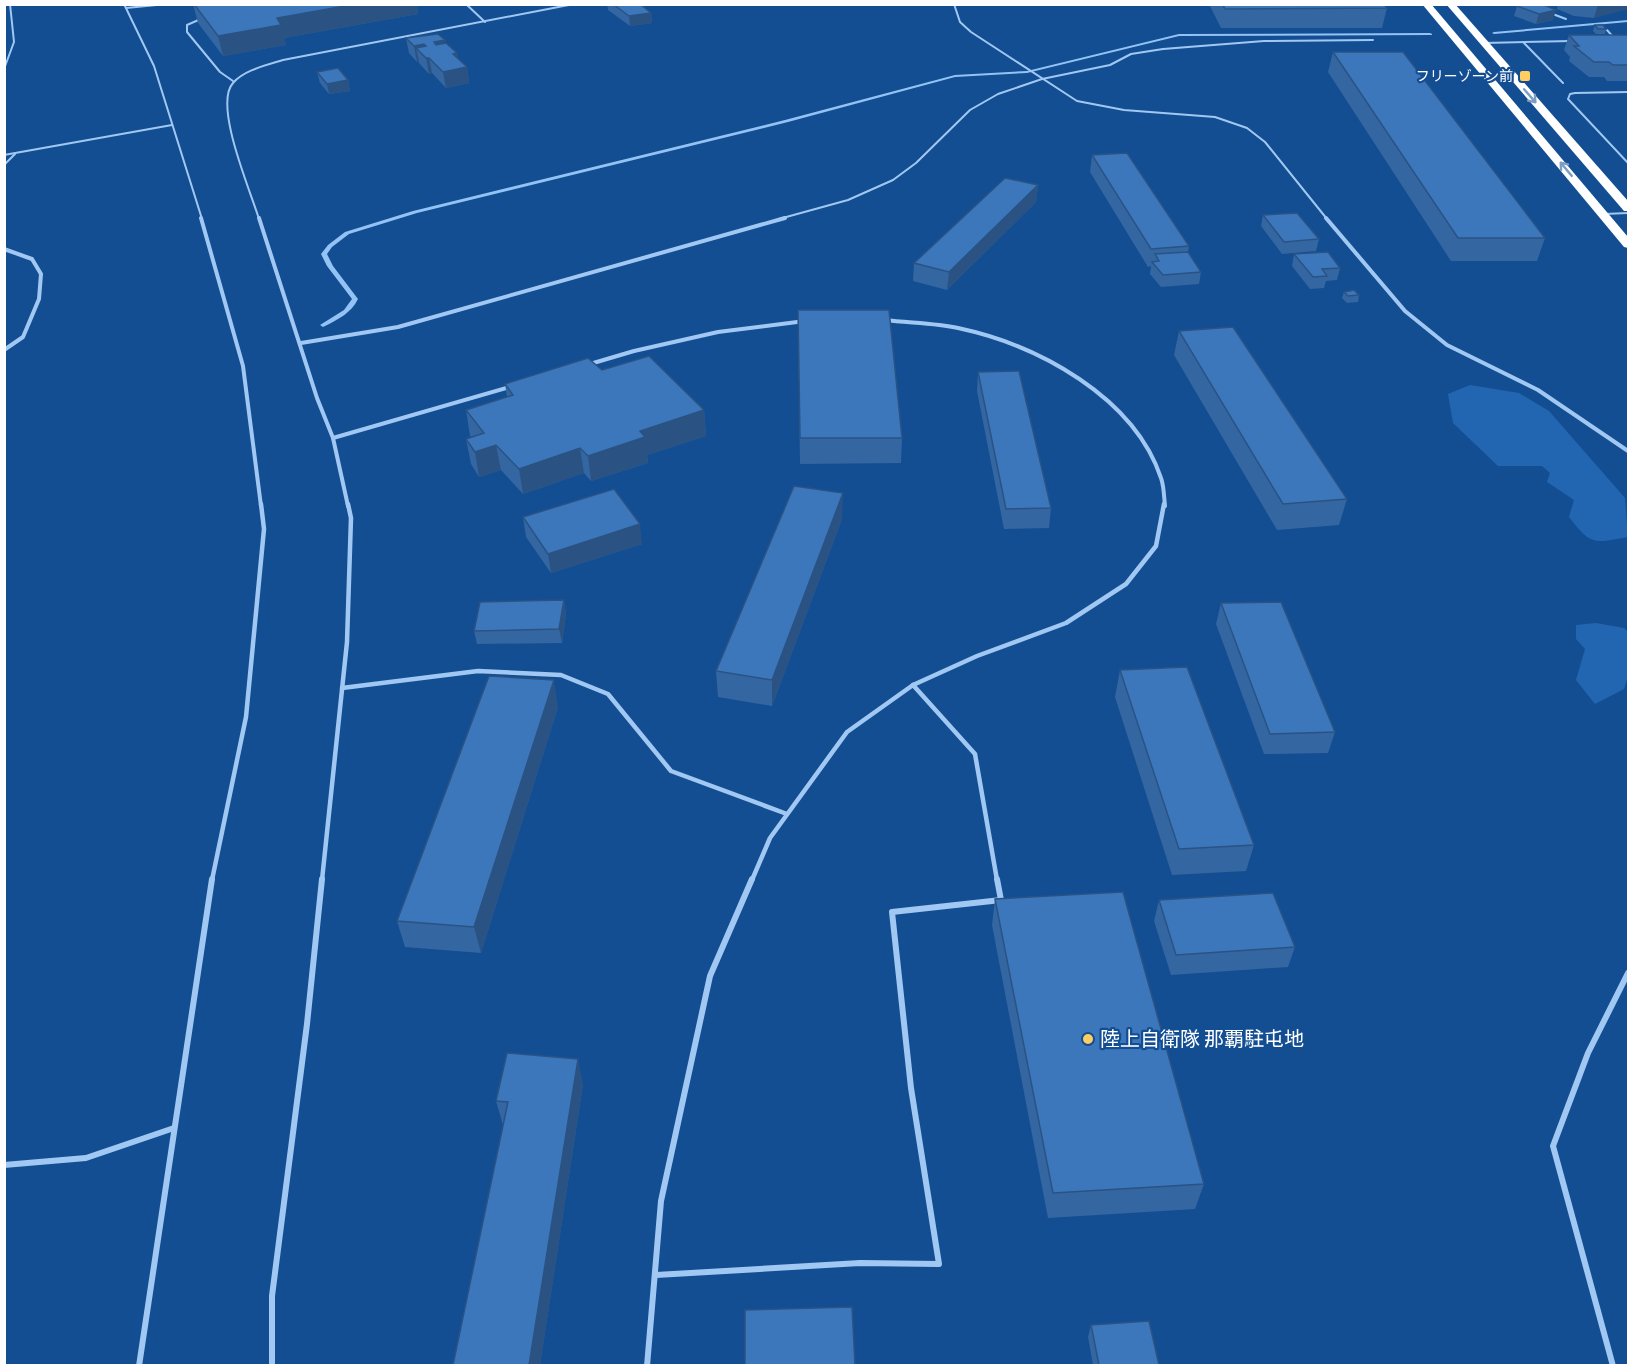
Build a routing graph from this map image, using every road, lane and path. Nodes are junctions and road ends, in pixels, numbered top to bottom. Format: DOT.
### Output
graph roads {
  1 [pos="10,4"];
  2 [pos="167,4"];
  3 [pos="466,4"];
  4 [pos="574,4"];
  5 [pos="954,4"];
  6 [pos="1426,4"];
  7 [pos="1449,4"];
  8 [pos="125,6"];
  9 [pos="1547,12"];
  10 [pos="212,16"];
  11 [pos="1566,19"];
  12 [pos="485,21"];
  13 [pos="1607,30"];
  14 [pos="1373,40"];
  15 [pos="1576,41"];
  16 [pos="1607,41"];
  17 [pos="1523,42"];
  18 [pos="1484,43"];
  19 [pos="4,69"];
  20 [pos="1042,80"];
  21 [pos="233,81"];
  22 [pos="1563,83"];
  23 [pos="1629,92"];
  24 [pos="172,125"];
  25 [pos="16,153"];
  26 [pos="4,155"];
  27 [pos="1629,163"];
  28 [pos="4,165"];
  29 [pos="1629,208"];
  30 [pos="1604,213"];
  31 [pos="1629,213"];
  32 [pos="1629,244"];
  33 [pos="4,249"];
  34 [pos="807,320"];
  35 [pos="879,320"];
  36 [pos="301,343"];
  37 [pos="4,350"];
  38 [pos="580,366"];
  39 [pos="515,385"];
  40 [pos="333,438"];
  41 [pos="1629,451"];
  42 [pos="913,685"];
  43 [pos="342,688"];
  44 [pos="787,814"];
  45 [pos="1629,974"];
  46 [pos="174,1128"];
  47 [pos="4,1165"];
  48 [pos="656,1275"];
  49 [pos="138,1365"];
  50 [pos="272,1365"];
  51 [pos="646,1365"];
  52 [pos="1613,1365"];
  1 -- 19 [label="lane"];
  2 -- 8 [label="lane"];
  3 -- 12 [label="lane"];
  4 -- 12 [label="lane"];
  5 -- 20 [label="lane"];
  30 -- 6 [label="highway, one-way"];
  7 -- 18 [label="highway"];
  8 -- 24 [label="lane"];
  9 -- 11 [label="lane"];
  10 -- 21 [label="lane"];
  12 -- 21 [label="lane"];
  13 -- 16 [label="lane"];
  14 -- 20 [label="lane"];
  15 -- 17 [label="lane"];
  17 -- 18 [label="lane"];
  17 -- 22 [label="lane"];
  18 -- 29 [label="highway, one-way"];
  20 -- 36 [label="lane"];
  20 -- 41 [label="lane"];
  21 -- 36 [label="lane"];
  23 -- 27 [label="lane"];
  24 -- 25 [label="lane"];
  24 -- 46 [label="lane"];
  25 -- 26 [label="lane"];
  25 -- 28 [label="lane"];
  30 -- 31 [label="lane"];
  30 -- 32 [label="highway"];
  33 -- 37 [label="lane"];
  34 -- 38 [label="lane"];
  35 -- 42 [label="lane"];
  36 -- 40 [label="lane"];
  39 -- 40 [label="lane"];
  40 -- 43 [label="lane"];
  42 -- 44 [label="lane"];
  42 -- 48 [label="lane"];
  43 -- 44 [label="lane"];
  43 -- 50 [label="lane"];
  44 -- 48 [label="lane"];
  45 -- 52 [label="lane"];
  46 -- 47 [label="lane"];
  46 -- 49 [label="lane"];
  48 -- 51 [label="lane"];
}
